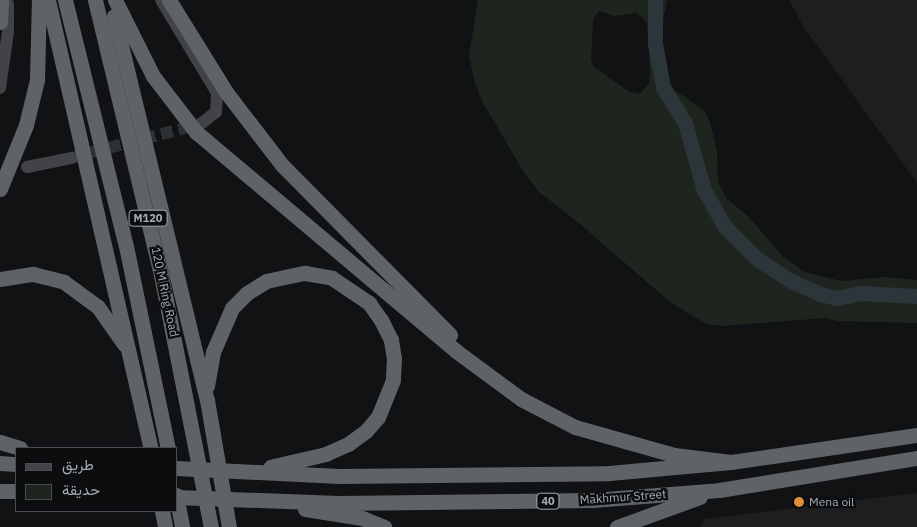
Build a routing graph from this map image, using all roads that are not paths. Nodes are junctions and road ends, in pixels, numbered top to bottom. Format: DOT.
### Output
graph roads {
  1 [pos="1,0"];
  2 [pos="8,0"];
  3 [pos="39,0"];
  4 [pos="48,0"];
  5 [pos="65,0"];
  6 [pos="94,0"];
  7 [pos="110,0"];
  8 [pos="115,0"];
  9 [pos="161,0"];
  10 [pos="169,0"];
  11 [pos="0,22"];
  12 [pos="0,88"];
  13 [pos="202,123"];
  14 [pos="72,158"];
  15 [pos="27,167"];
  16 [pos="0,189"];
  17 [pos="0,279"];
  18 [pos="131,357"];
  19 [pos="483,371"];
  20 [pos="207,400"];
  21 [pos="917,435"];
  22 [pos="0,442"];
  23 [pos="17,447"];
  24 [pos="151,447"];
  25 [pos="168,447"];
  26 [pos="917,458"];
  27 [pos="731,462"];
  28 [pos="0,464"];
  29 [pos="15,464"];
  30 [pos="178,468"];
  31 [pos="251,470"];
  32 [pos="338,476"];
  33 [pos="719,490"];
  34 [pos="0,491"];
  35 [pos="15,491"];
  36 [pos="178,496"];
  37 [pos="269,500"];
  38 [pos="338,503"];
  39 [pos="178,506"];
  40 [pos="162,512"];
  41 [pos="165,527"];
  42 [pos="182,527"];
  43 [pos="211,527"];
  44 [pos="229,527"];
  45 [pos="384,527"];
  46 [pos="617,527"];
  1 -- 11 [label="highway"];
  2 -- 12 [label="street"];
  3 -- 16 [label="highway"];
  4 -- 18 [label="highway"];
  5 -- 25 [label="highway, M120"];
  6 -- 43 [label="highway, 120 M Ring Road / M120"];
  7 -- 20 [label="highway"];
  8 -- 19 [label="highway"];
  9 -- 13 [label="street"];
  10 -- 19 [label="highway"];
  14 -- 15 [label="street"];
  17 -- 18 [label="highway"];
  18 -- 24 [label="highway"];
  19 -- 27 [label="highway"];
  20 -- 31 [label="highway"];
  20 -- 44 [label="highway"];
  21 -- 27 [label="highway, Makhmur Street / 40"];
  22 -- 23 [label="highway"];
  26 -- 33 [label="highway, Makhmur Street / 40"];
  27 -- 32 [label="highway, Makhmur Street / 40"];
  28 -- 29 [label="highway"];
  30 -- 31 [label="highway, Makhmur Street / 40"];
  31 -- 32 [label="highway, Makhmur Street / 40"];
  32 -- 38 [label="highway"];
  33 -- 38 [label="highway, Makhmur Street / 40"];
  33 -- 46 [label="highway"];
  34 -- 35 [label="highway"];
  36 -- 37 [label="highway, Makhmur Street / 40"];
  37 -- 38 [label="highway, Makhmur Street / 40"];
  37 -- 45 [label="highway"];
  39 -- 42 [label="highway"];
  40 -- 41 [label="highway"];
}
